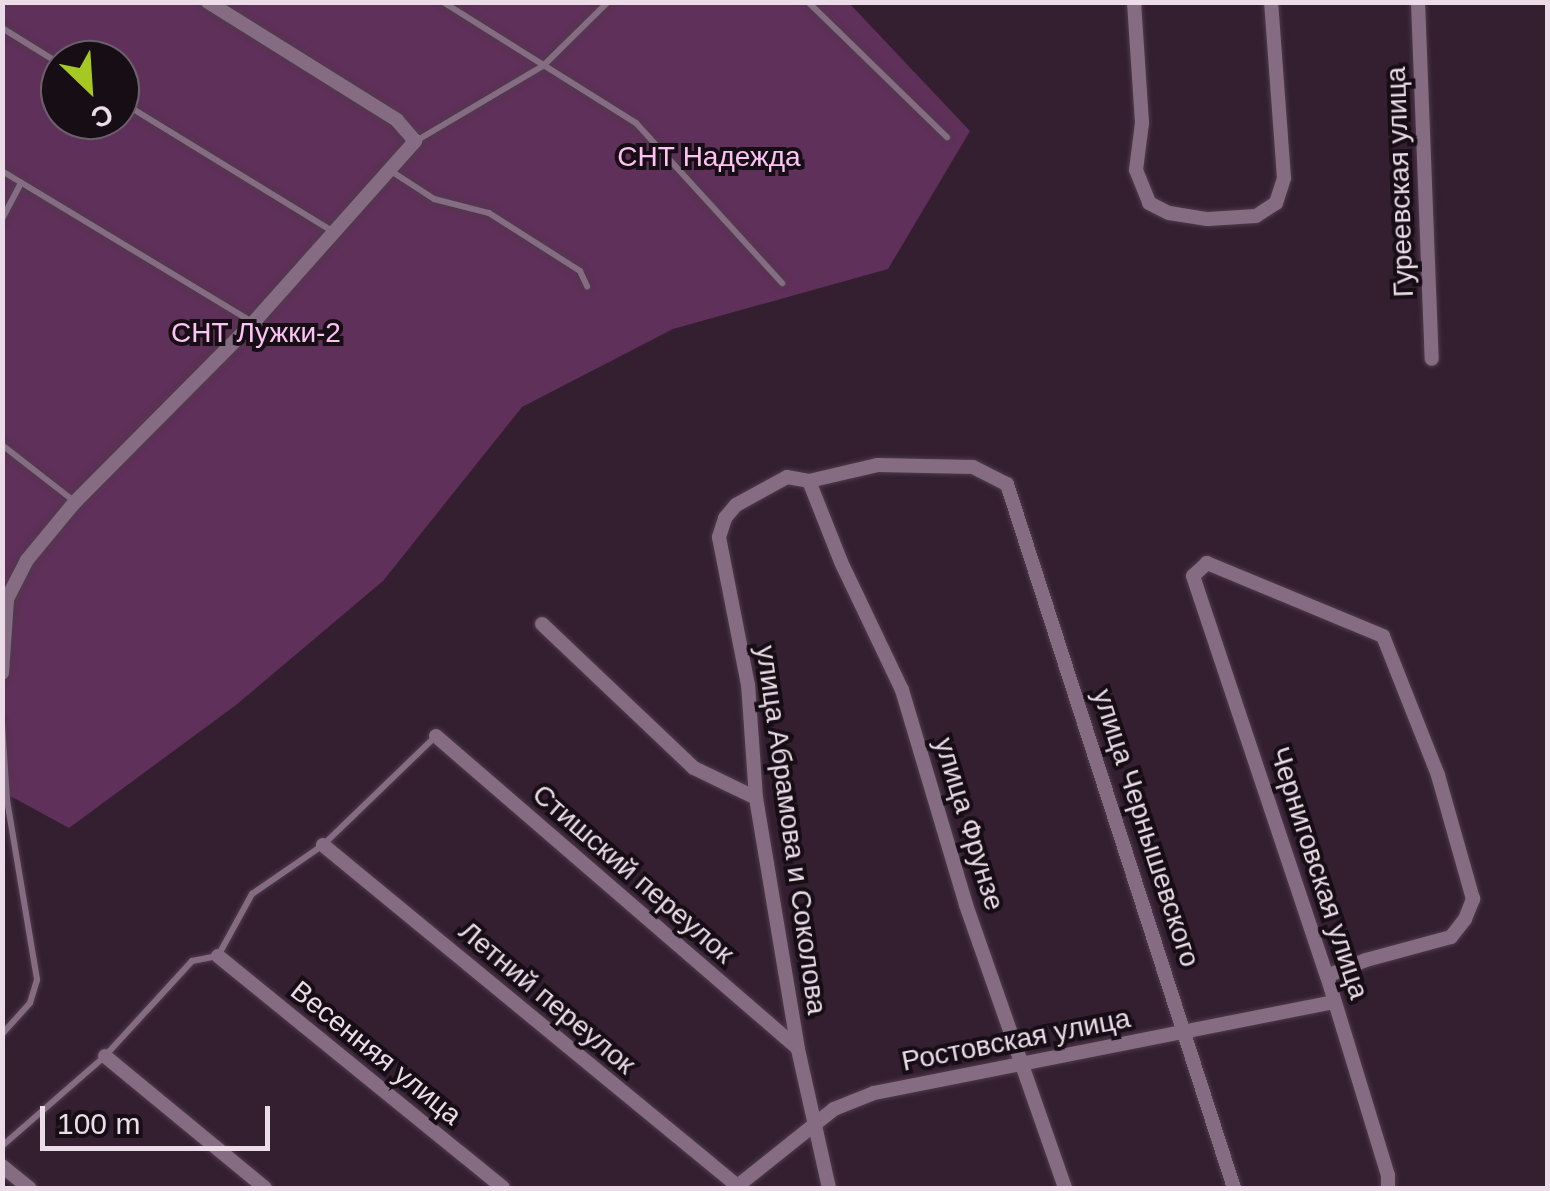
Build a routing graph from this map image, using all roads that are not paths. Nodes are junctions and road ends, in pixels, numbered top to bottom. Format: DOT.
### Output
graph roads {
  1 [pos="208,2"];
  2 [pos="443,2"];
  3 [pos="608,2"];
  4 [pos="808,2"];
  5 [pos="1134,2"];
  6 [pos="1271,2"];
  7 [pos="1418,2"];
  8 [pos="2,28"];
  9 [pos="40,52"];
  10 [pos="543,66"];
  11 [pos="140,113"];
  12 [pos="947,137"];
  13 [pos="415,141"];
  14 [pos="392,171"];
  15 [pos="2,172"];
  16 [pos="21,182"];
  17 [pos="2,218"];
  18 [pos="335,233"];
  19 [pos="782,284"];
  20 [pos="587,286"];
  21 [pos="253,322"];
  22 [pos="1432,359"];
  23 [pos="2,446"];
  24 [pos="809,481"];
  25 [pos="76,502"];
  26 [pos="5,598"];
  27 [pos="542,624"];
  28 [pos="2,673"];
  29 [pos="2,724"];
  30 [pos="436,736"];
  31 [pos="756,798"];
  32 [pos="323,845"];
  33 [pos="218,956"];
  34 [pos="1328,976"];
  35 [pos="1334,1002"];
  36 [pos="1184,1032"];
  37 [pos="2,1034"];
  38 [pos="798,1049"];
  39 [pos="105,1056"];
  40 [pos="1026,1066"];
  41 [pos="818,1123"];
  42 [pos="2,1146"];
  43 [pos="2,1166"];
  44 [pos="29,1188"];
  45 [pos="265,1188"];
  46 [pos="503,1188"];
  47 [pos="737,1188"];
  48 [pos="829,1188"];
  49 [pos="1065,1188"];
  50 [pos="1234,1188"];
  51 [pos="1388,1188"];
  1 -- 13 [label="street"];
  2 -- 10 [label="lane"];
  3 -- 10 [label="lane"];
  4 -- 12 [label="lane"];
  5 -- 6 [label="street"];
  7 -- 22 [label="street, Гуреевская улица"];
  8 -- 9 [label="lane"];
  10 -- 13 [label="lane"];
  10 -- 19 [label="lane"];
  11 -- 18 [label="lane"];
  13 -- 14 [label="street"];
  14 -- 18 [label="street"];
  14 -- 20 [label="lane"];
  15 -- 16 [label="lane"];
  16 -- 17 [label="lane"];
  16 -- 21 [label="lane"];
  18 -- 21 [label="street"];
  21 -- 25 [label="street"];
  23 -- 25 [label="lane"];
  24 -- 31 [label="street, улица Абрамова и Соколова"];
  24 -- 36 [label="street, улица Чернышевского"];
  24 -- 40 [label="street, улица Фрунзе"];
  25 -- 26 [label="street"];
  26 -- 28 [label="street"];
  27 -- 31 [label="street"];
  29 -- 37 [label="lane"];
  30 -- 32 [label="lane"];
  30 -- 38 [label="street, Стишский переулок"];
  31 -- 38 [label="street, улица Абрамова и Соколова"];
  32 -- 33 [label="lane"];
  32 -- 47 [label="street, Летний переулок"];
  33 -- 39 [label="lane"];
  33 -- 46 [label="street, Весенняя улица"];
  34 -- 34 [label="street, Черниговская улица"];
  34 -- 35 [label="street, Черниговская улица"];
  35 -- 36 [label="street, Ростовская улица"];
  35 -- 51 [label="street, Черниговская улица"];
  36 -- 40 [label="street, Ростовская улица"];
  36 -- 50 [label="street, улица Чернышевского"];
  38 -- 41 [label="street, улица Абрамова и Соколова"];
  39 -- 42 [label="lane"];
  39 -- 45 [label="street"];
  40 -- 41 [label="street, Ростовская улица"];
  40 -- 49 [label="street, улица Фрунзе"];
  41 -- 47 [label="street, Ростовская улица"];
  41 -- 48 [label="street, улица Абрамова и Соколова"];
  43 -- 44 [label="street"];
}
